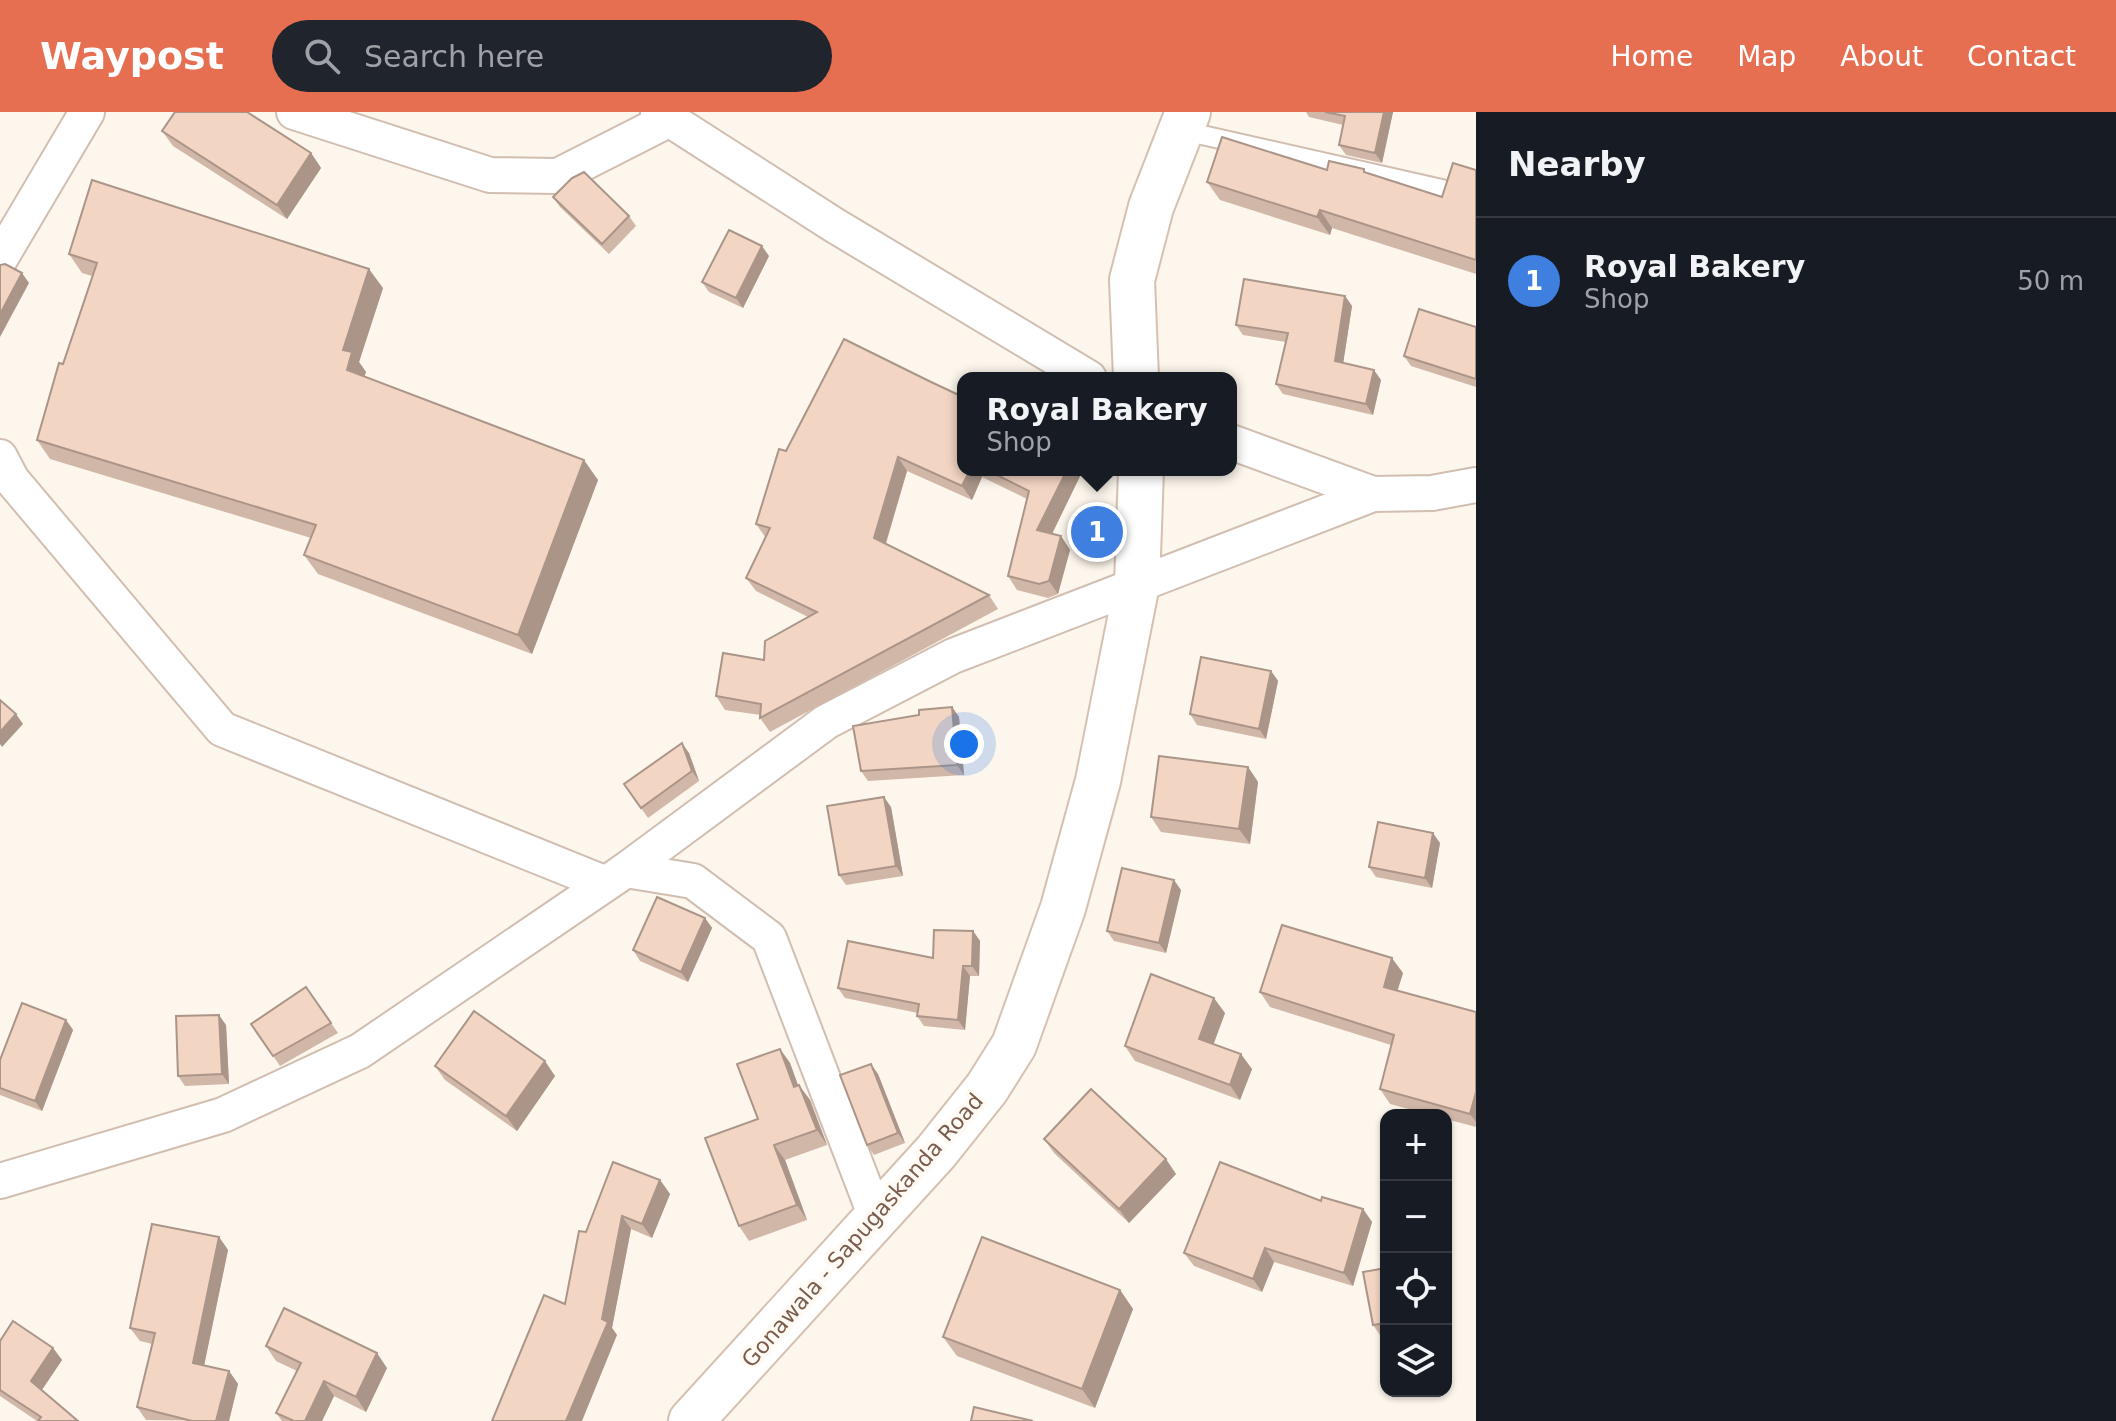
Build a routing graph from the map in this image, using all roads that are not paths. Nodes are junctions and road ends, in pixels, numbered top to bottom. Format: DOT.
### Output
graph roads {
  1 [pos="87,112"];
  2 [pos="294,112"];
  3 [pos="663,116"];
  4 [pos="1184,121"];
  5 [pos="1446,190"];
  6 [pos="0,259"];
  7 [pos="1079,372"];
  8 [pos="1136,372"];
  9 [pos="1237,444"];
  10 [pos="0,457"];
  11 [pos="1141,476"];
  12 [pos="1476,485"];
  13 [pos="1373,494"];
  14 [pos="1137,584"];
  15 [pos="615,876"];
  16 [pos="0,1181"];
  17 [pos="876,1217"];
  18 [pos="691,1421"];
  1 -- 6 [label="street"];
  2 -- 3 [label="street"];
  3 -- 7 [label="street"];
  4 -- 5 [label="lane"];
  4 -- 8 [label="street"];
  9 -- 13 [label="street"];
  10 -- 15 [label="street"];
  11 -- 14 [label="street, Gonawala - Sapugaskanda Road"];
  12 -- 13 [label="street"];
  13 -- 14 [label="street"];
  14 -- 15 [label="street"];
  14 -- 17 [label="street, Gonawala - Sapugaskanda Road"];
  15 -- 16 [label="street"];
  15 -- 17 [label="street"];
  17 -- 18 [label="street, Gonawala - Sapugaskanda Road"];
}
